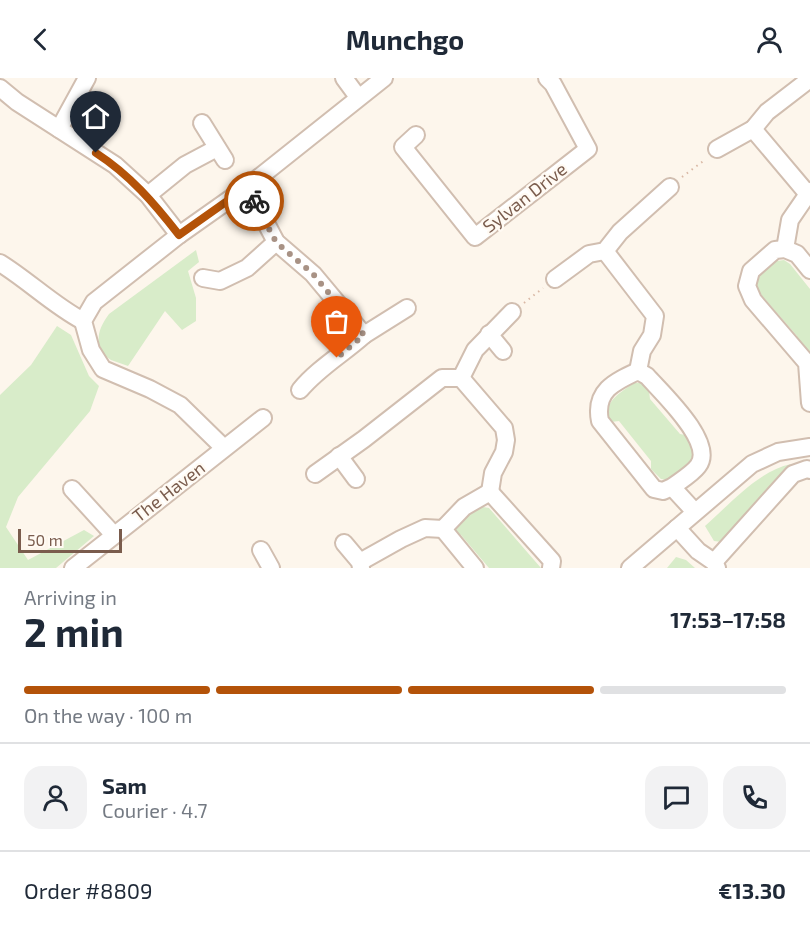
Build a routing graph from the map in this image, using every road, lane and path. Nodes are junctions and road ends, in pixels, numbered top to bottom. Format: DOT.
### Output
graph roads {
  1 [pos="87,78"];
  2 [pos="344,78"];
  3 [pos="384,78"];
  4 [pos="547,78"];
  5 [pos="810,79"];
  6 [pos="0,88"];
  7 [pos="358,97"];
  8 [pos="202,123"];
  9 [pos="59,129"];
  10 [pos="753,129"];
  11 [pos="416,135"];
  12 [pos="717,149"];
  13 [pos="247,187"];
  14 [pos="670,187"];
  15 [pos="808,192"];
  16 [pos="148,195"];
  17 [pos="179,235"];
  18 [pos="276,242"];
  19 [pos="785,249"];
  20 [pos="605,251"];
  21 [pos="0,263"];
  22 [pos="810,270"];
  23 [pos="203,278"];
  24 [pos="555,279"];
  25 [pos="407,308"];
  26 [pos="512,312"];
  27 [pos="83,321"];
  28 [pos="489,334"];
  29 [pos="364,335"];
  30 [pos="503,351"];
  31 [pos="809,363"];
  32 [pos="638,371"];
  33 [pos="461,378"];
  34 [pos="300,390"];
  35 [pos="810,403"];
  36 [pos="263,418"];
  37 [pos="810,447"];
  38 [pos="224,448"];
  39 [pos="339,456"];
  40 [pos="810,470"];
  41 [pos="315,474"];
  42 [pos="356,478"];
  43 [pos="672,487"];
  44 [pos="72,489"];
  45 [pos="490,492"];
  46 [pos="695,512"];
  47 [pos="677,528"];
  48 [pos="443,529"];
  49 [pos="114,535"];
  50 [pos="344,543"];
  51 [pos="261,550"];
  52 [pos="361,565"];
  53 [pos="716,565"];
  54 [pos="73,568"];
  55 [pos="271,568"];
  56 [pos="475,568"];
  57 [pos="551,568"];
  58 [pos="630,568"];
  1 -- 9 [label="street"];
  2 -- 7 [label="street"];
  3 -- 7 [label="street"];
  4 -- 11 [label="street, Sylvan Drive"];
  5 -- 10 [label="street"];
  6 -- 9 [label="street"];
  7 -- 13 [label="street"];
  8 -- 16 [label="street"];
  9 -- 16 [label="street"];
  10 -- 12 [label="street"];
  10 -- 15 [label="street"];
  12 -- 14 [label="path"];
  13 -- 17 [label="street"];
  13 -- 18 [label="street"];
  14 -- 20 [label="street"];
  15 -- 19 [label="street"];
  16 -- 17 [label="street"];
  17 -- 27 [label="street"];
  18 -- 23 [label="street"];
  18 -- 29 [label="street"];
  19 -- 22 [label="street"];
  19 -- 31 [label="street"];
  20 -- 24 [label="street"];
  20 -- 32 [label="street"];
  21 -- 27 [label="street"];
  24 -- 26 [label="path"];
  25 -- 29 [label="street"];
  26 -- 28 [label="street"];
  27 -- 38 [label="street, The Haven"];
  28 -- 30 [label="street"];
  28 -- 33 [label="street"];
  29 -- 34 [label="street"];
  31 -- 35 [label="street"];
  32 -- 43 [label="street"];
  32 -- 43 [label="street"];
  33 -- 39 [label="street"];
  33 -- 45 [label="street"];
  36 -- 38 [label="street, The Haven"];
  37 -- 46 [label="street"];
  38 -- 49 [label="street, The Haven"];
  39 -- 41 [label="street"];
  39 -- 42 [label="street"];
  40 -- 53 [label="street"];
  43 -- 46 [label="street"];
  44 -- 49 [label="street, The Haven"];
  45 -- 48 [label="street"];
  45 -- 57 [label="street"];
  46 -- 47 [label="street"];
  47 -- 53 [label="street"];
  47 -- 58 [label="street"];
  48 -- 52 [label="street"];
  48 -- 56 [label="street"];
  49 -- 54 [label="street, The Haven"];
  50 -- 52 [label="street"];
  51 -- 55 [label="street"];
}
